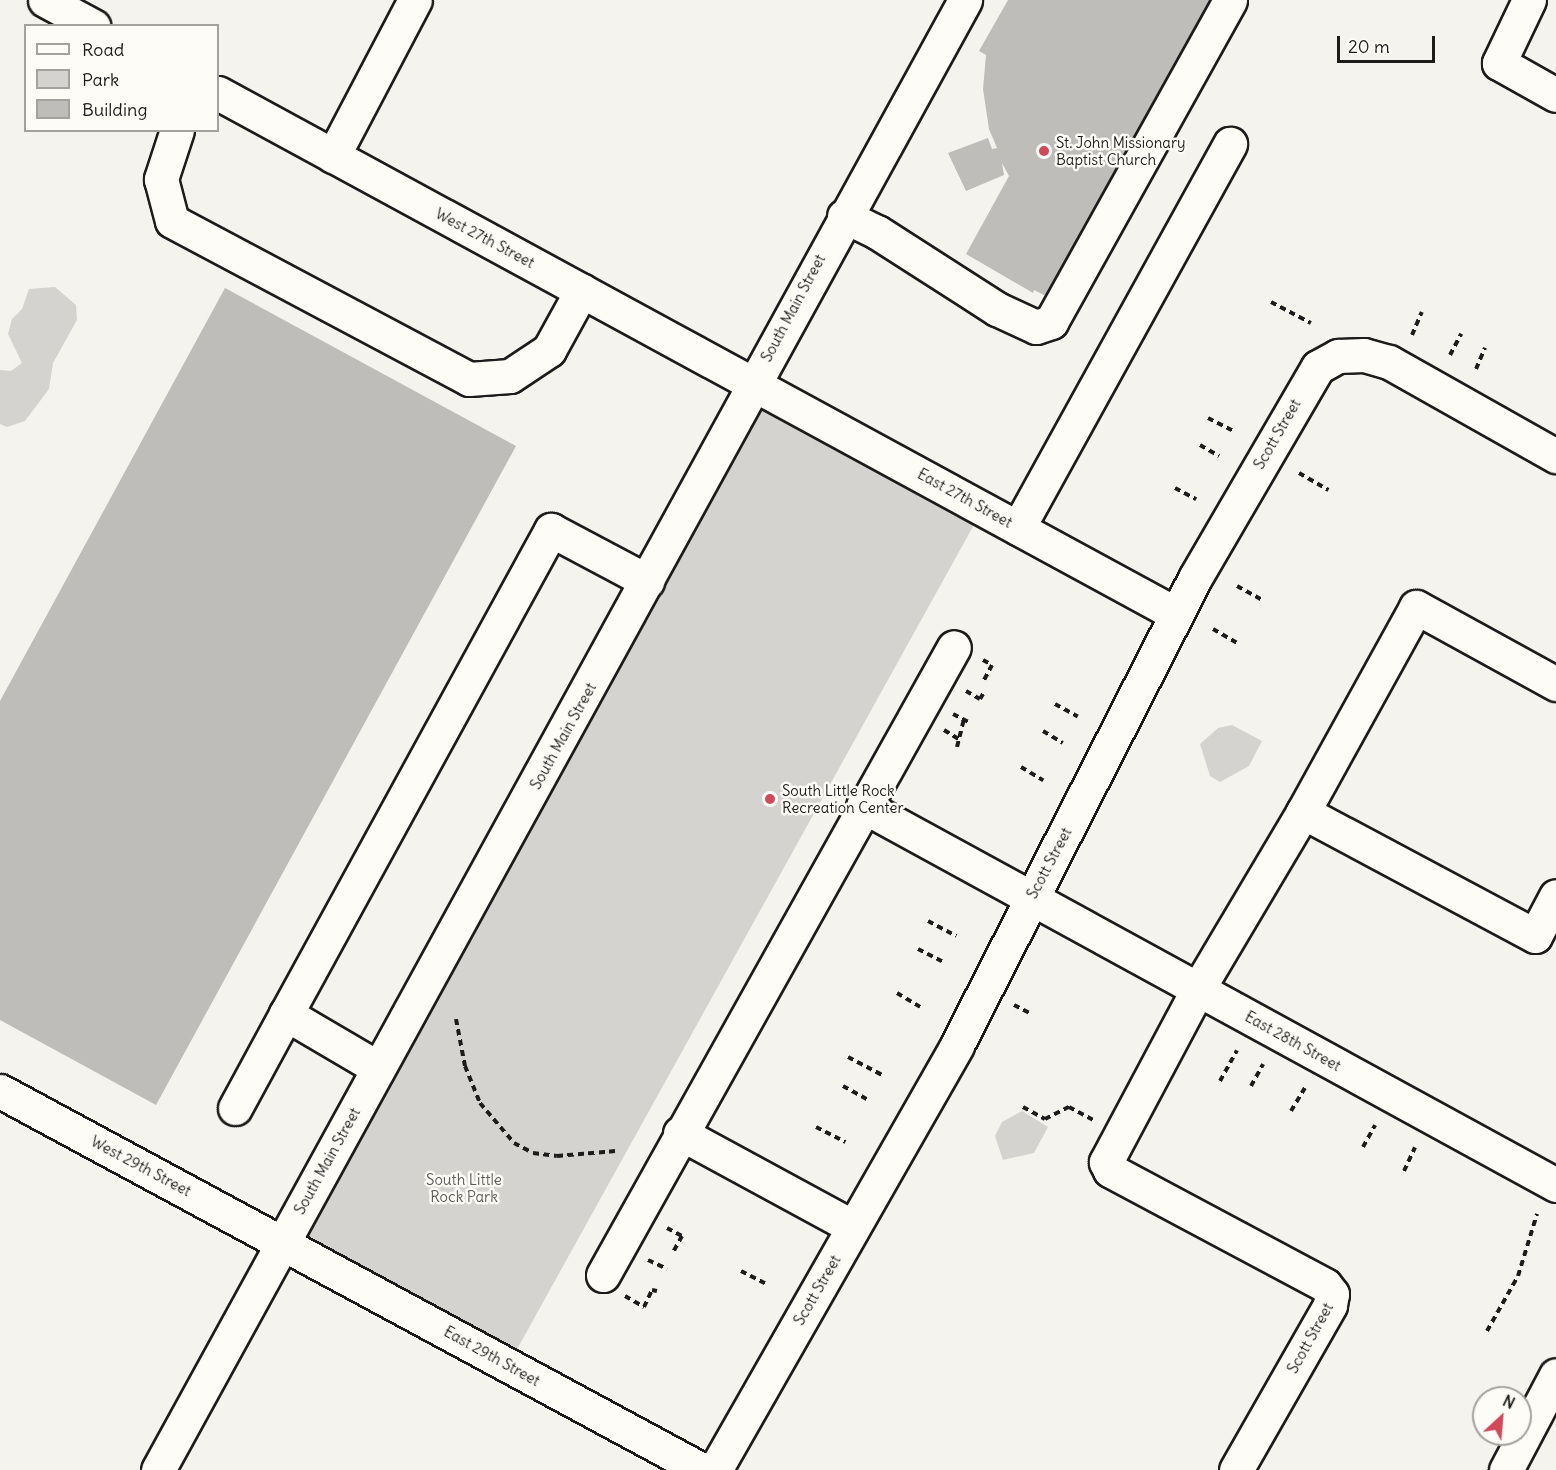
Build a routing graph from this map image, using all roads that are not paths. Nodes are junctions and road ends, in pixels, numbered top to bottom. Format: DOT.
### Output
graph roads {
  1 [pos="45,0"];
  2 [pos="415,0"];
  3 [pos="965,0"];
  4 [pos="1230,0"];
  5 [pos="1529,0"];
  6 [pos="89,24"];
  7 [pos="219,94"];
  8 [pos="1556,95"];
  9 [pos="176,132"];
  10 [pos="1230,144"];
  11 [pos="333,156"];
  12 [pos="844,216"];
  13 [pos="582,290"];
  14 [pos="753,383"];
  15 [pos="1556,456"];
  16 [pos="1018,528"];
  17 [pos="647,581"];
  18 [pos="1176,614"];
  19 [pos="965,651"];
  20 [pos="1556,684"];
  21 [pos="863,806"];
  22 [pos="1303,812"];
  23 [pos="1556,896"];
  24 [pos="1031,897"];
  25 [pos="1198,989"];
  26 [pos="286,1014"];
  27 [pos="378,1068"];
  28 [pos="0,1091"];
  29 [pos="236,1108"];
  30 [pos="680,1133"];
  31 [pos="1556,1185"];
  32 [pos="853,1227"];
  33 [pos="282,1241"];
  34 [pos="611,1284"];
  35 [pos="1556,1375"];
  36 [pos="699,1469"];
  37 [pos="158,1470"];
  38 [pos="1236,1470"];
  39 [pos="1506,1470"];
  1 -- 6 [label="street"];
  2 -- 11 [label="street"];
  3 -- 12 [label="street, South Main Street"];
  4 -- 12 [label="street"];
  5 -- 8 [label="street"];
  7 -- 11 [label="street, West 27th Street"];
  9 -- 13 [label="street"];
  10 -- 16 [label="street"];
  11 -- 13 [label="street, West 27th Street"];
  12 -- 14 [label="street, South Main Street"];
  13 -- 14 [label="street, West 27th Street"];
  14 -- 16 [label="street, East 27th Street"];
  14 -- 17 [label="street, South Main Street"];
  15 -- 18 [label="street, Scott Street"];
  16 -- 18 [label="street, East 27th Street"];
  17 -- 26 [label="street"];
  17 -- 27 [label="street, South Main Street"];
  18 -- 24 [label="street, Scott Street"];
  19 -- 21 [label="street"];
  20 -- 22 [label="street"];
  21 -- 24 [label="street, East 28th Street"];
  21 -- 30 [label="street"];
  22 -- 23 [label="street"];
  22 -- 25 [label="street"];
  24 -- 25 [label="street, East 28th Street"];
  24 -- 32 [label="street, Scott Street"];
  25 -- 31 [label="street, East 28th Street"];
  25 -- 38 [label="street, Scott Street"];
  26 -- 27 [label="street"];
  26 -- 29 [label="street"];
  27 -- 33 [label="street, South Main Street"];
  28 -- 33 [label="street, West 29th Street"];
  30 -- 32 [label="street"];
  30 -- 34 [label="street"];
  32 -- 36 [label="street, Scott Street"];
  33 -- 36 [label="street, East 29th Street"];
  33 -- 37 [label="street, South Main Street"];
  35 -- 39 [label="street"];
}
